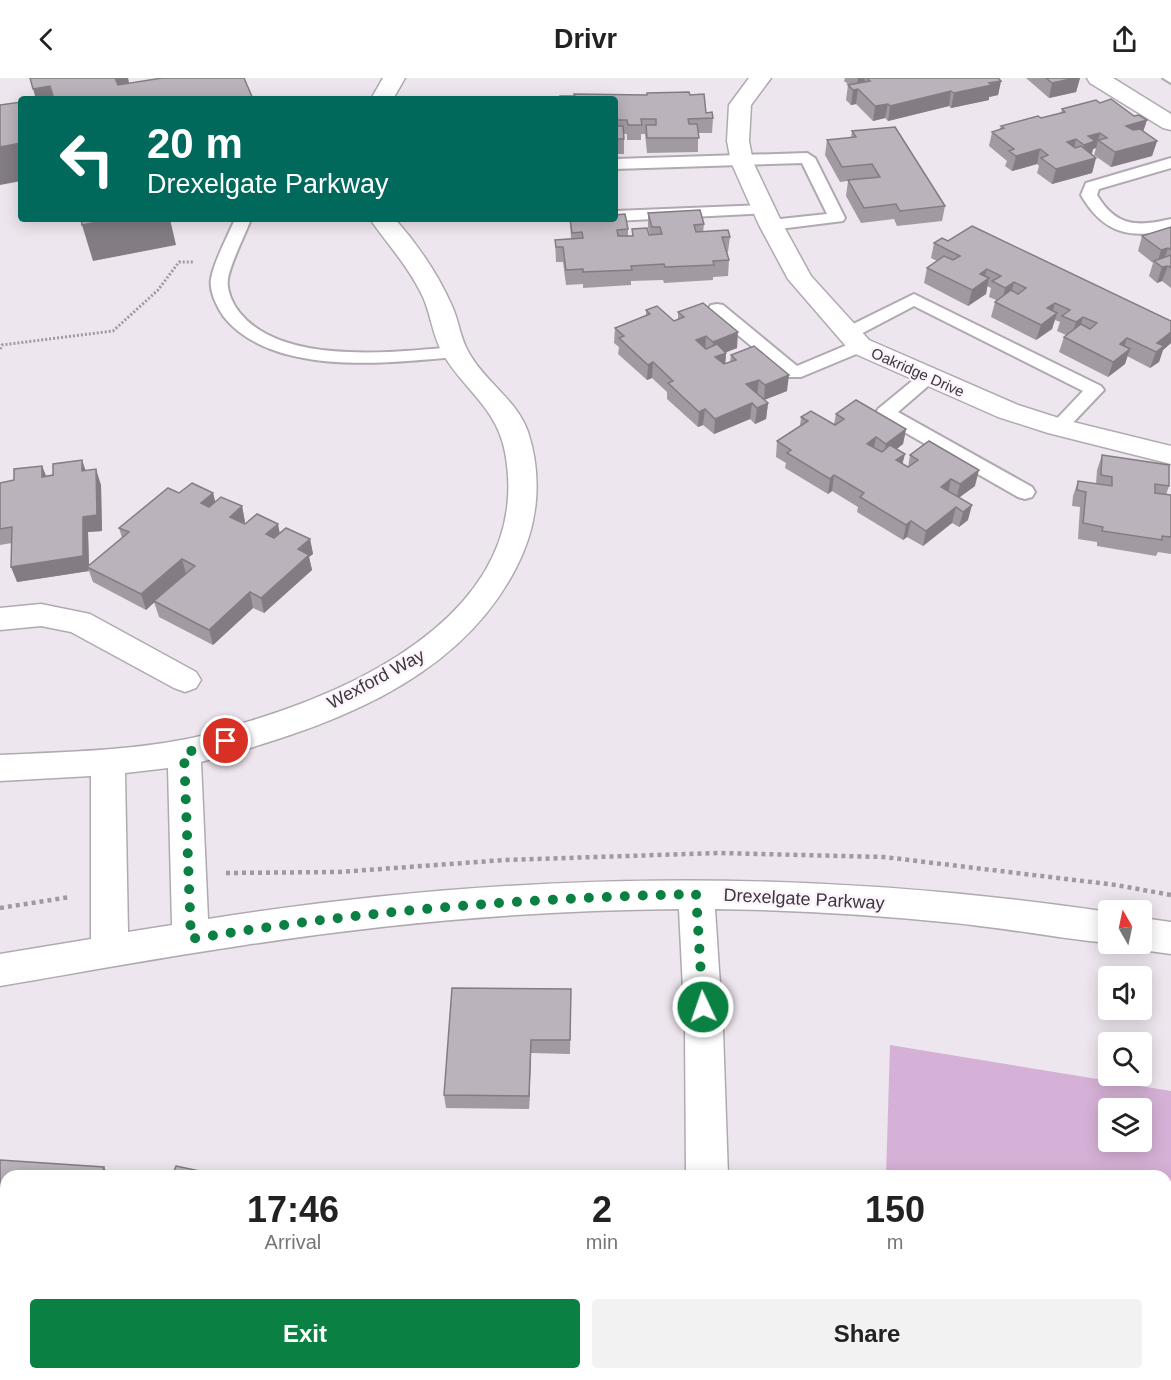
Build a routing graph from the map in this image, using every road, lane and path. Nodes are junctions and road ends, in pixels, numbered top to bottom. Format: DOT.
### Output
graph roads {
  1 [pos="394,78"];
  2 [pos="760,78"];
  3 [pos="1098,78"];
  4 [pos="384,96"];
  5 [pos="1171,123"];
  6 [pos="742,162"];
  7 [pos="1171,163"];
  8 [pos="618,164"];
  9 [pos="618,216"];
  10 [pos="768,217"];
  11 [pos="242,222"];
  12 [pos="385,222"];
  13 [pos="1171,224"];
  14 [pos="226,261"];
  15 [pos="717,309"];
  16 [pos="854,340"];
  17 [pos="0,349"];
  18 [pos="455,352"];
  19 [pos="929,376"];
  20 [pos="1058,427"];
  21 [pos="1171,455"];
  22 [pos="1025,492"];
  23 [pos="0,619"];
  24 [pos="185,680"];
  25 [pos="184,753"];
  26 [pos="108,762"];
  27 [pos="0,768"];
  28 [pos="696,894"];
  29 [pos="80,895"];
  30 [pos="0,908"];
  31 [pos="1098,927"];
  32 [pos="1152,935"];
  33 [pos="1171,938"];
  34 [pos="191,939"];
  35 [pos="110,952"];
  36 [pos="0,970"];
  37 [pos="707,1170"];
  1 -- 4 [label="street"];
  2 -- 6 [label="street, Oakridge Drive"];
  3 -- 5 [label="street"];
  6 -- 8 [label="lane"];
  6 -- 10 [label="street, Oakridge Drive"];
  6 -- 10 [label="lane"];
  7 -- 13 [label="lane"];
  9 -- 10 [label="lane"];
  10 -- 16 [label="street, Oakridge Drive"];
  11 -- 14 [label="lane"];
  12 -- 18 [label="street, Wexford Way"];
  14 -- 17 [label="path"];
  14 -- 18 [label="lane"];
  15 -- 16 [label="lane"];
  16 -- 19 [label="street, Oakridge Drive"];
  16 -- 20 [label="lane"];
  18 -- 25 [label="street, Wexford Way"];
  19 -- 20 [label="street, Oakridge Drive"];
  19 -- 22 [label="lane"];
  20 -- 21 [label="street, Oakridge Drive"];
  23 -- 24 [label="street"];
  25 -- 26 [label="street, Wexford Way"];
  25 -- 34 [label="street"];
  26 -- 27 [label="street, Wexford Way"];
  26 -- 35 [label="street"];
  28 -- 31 [label="street, Drexelgate Parkway"];
  28 -- 34 [label="street, Drexelgate Parkway"];
  28 -- 37 [label="street"];
  29 -- 30 [label="path"];
  32 -- 33 [label="street"];
  34 -- 35 [label="street, Drexelgate Parkway"];
  35 -- 36 [label="street, Drexelgate Parkway"];
}
